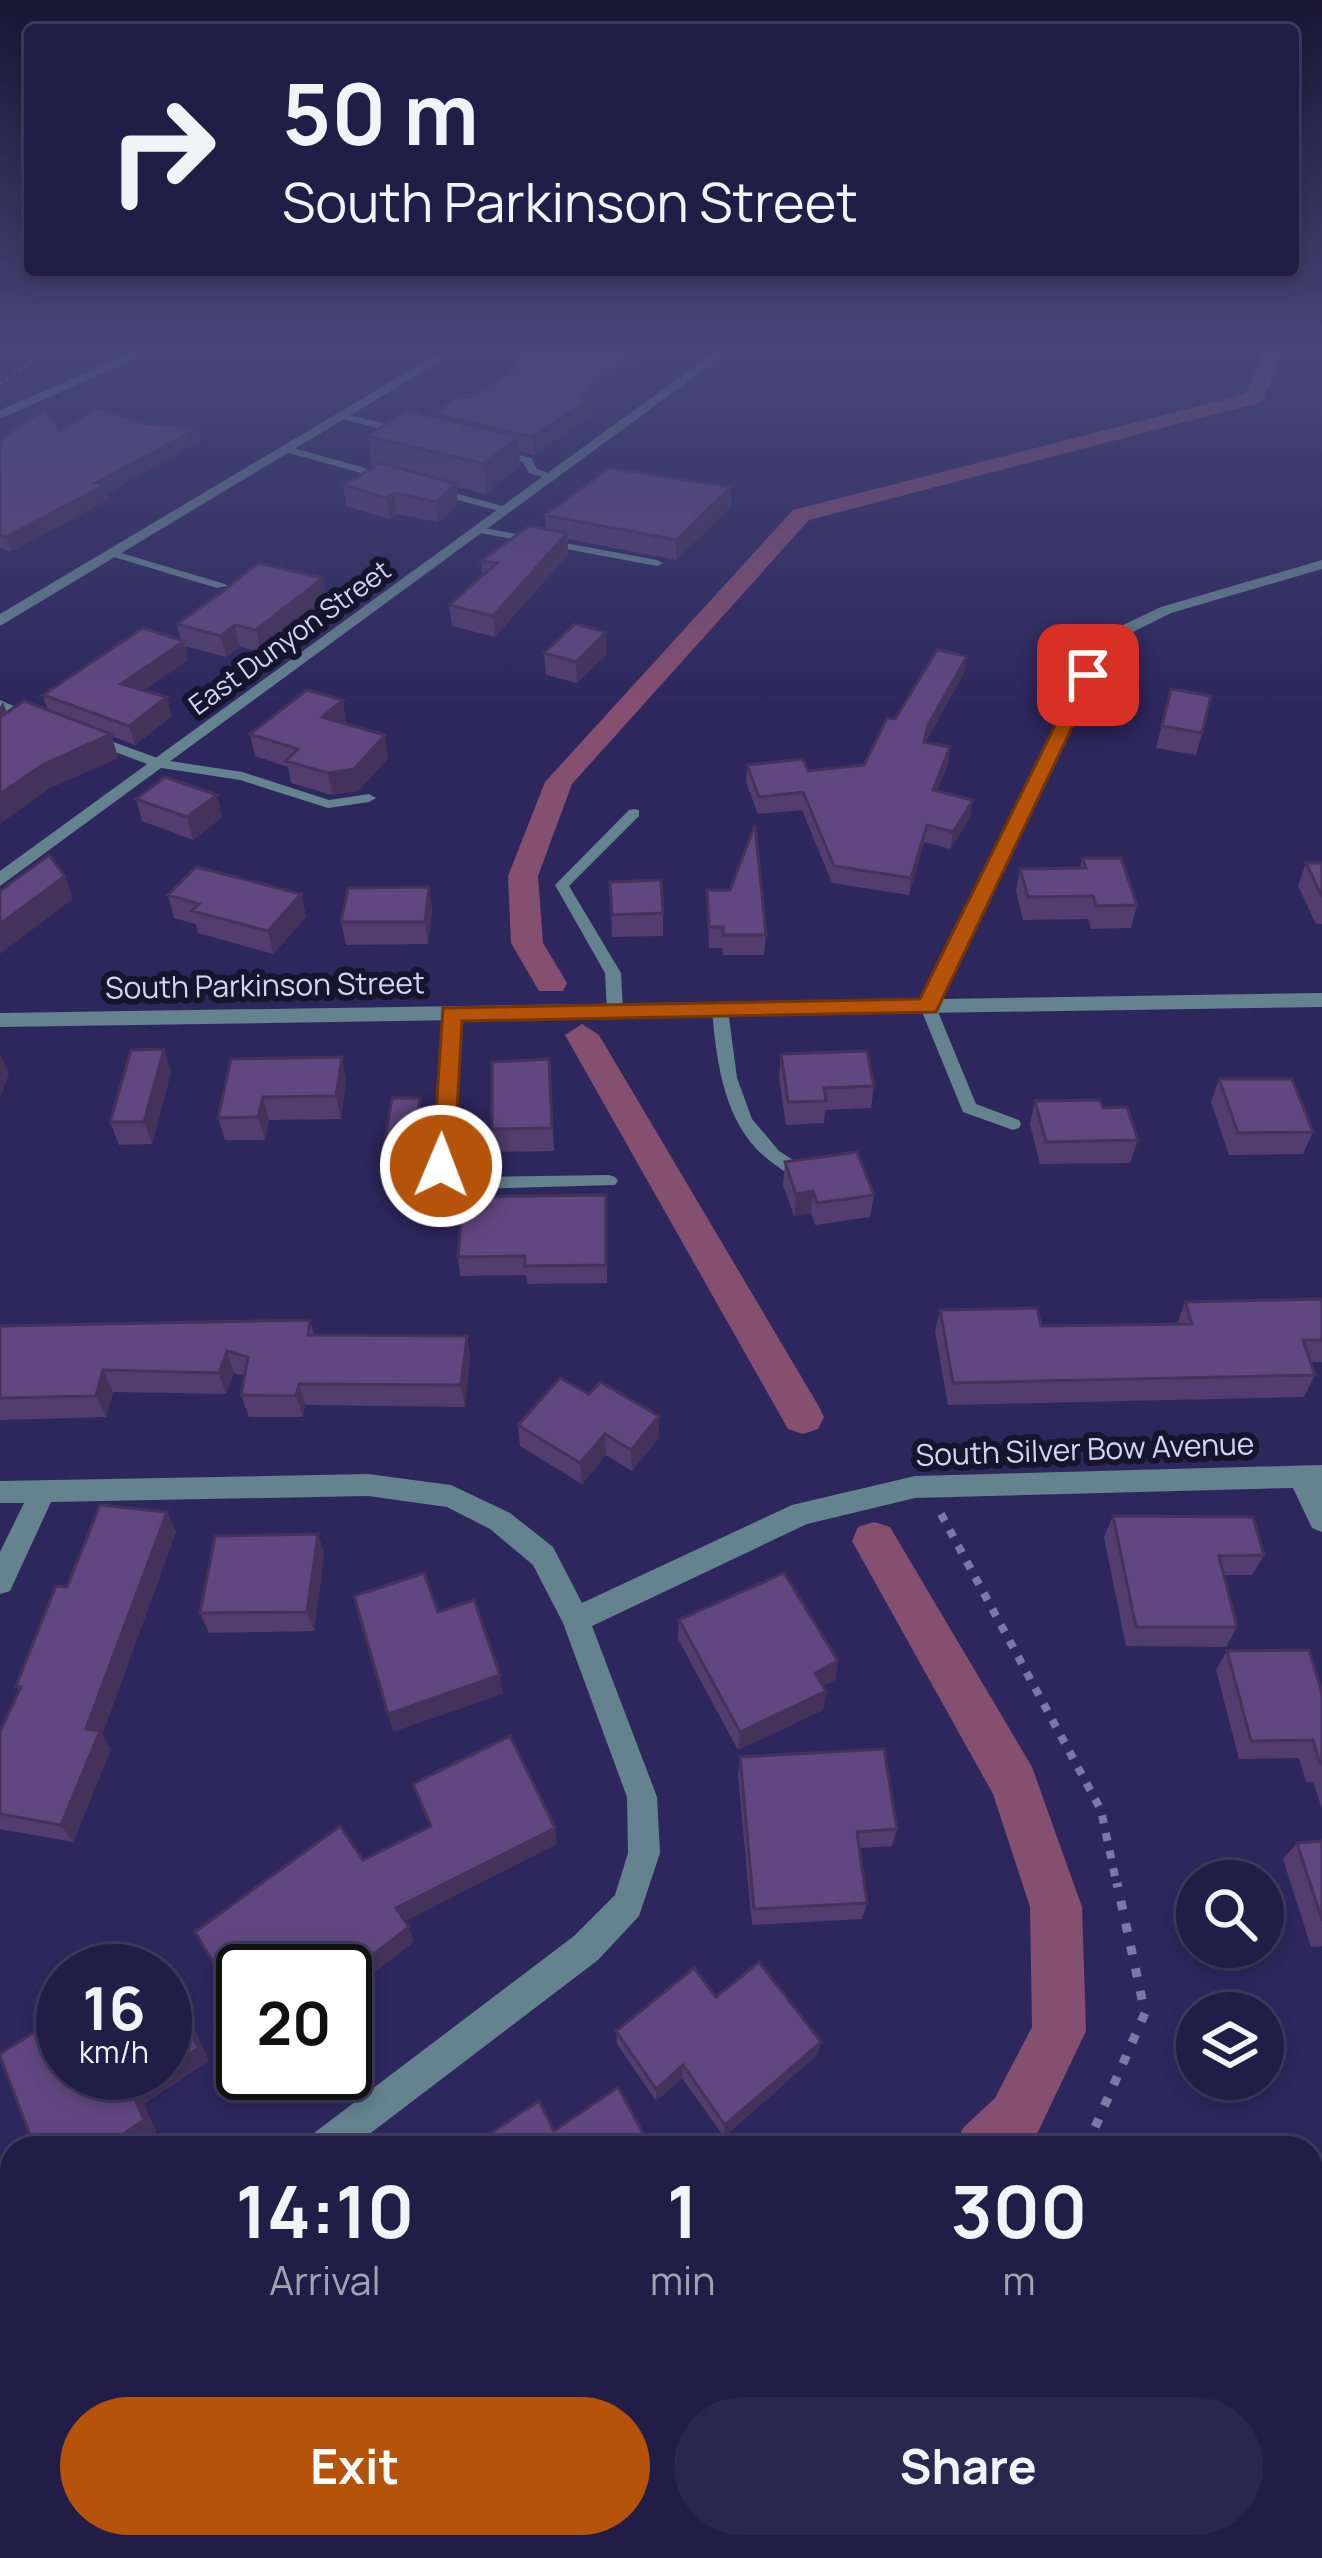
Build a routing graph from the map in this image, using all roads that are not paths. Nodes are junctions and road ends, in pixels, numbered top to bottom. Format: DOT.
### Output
graph roads {
  1 [pos="252,469"];
  2 [pos="358,469"];
  3 [pos="532,469"];
  4 [pos="564,469"];
  5 [pos="554,477"];
  6 [pos="396,480"];
  7 [pos="418,486"];
  8 [pos="506,510"];
  9 [pos="478,530"];
  10 [pos="111,553"];
  11 [pos="657,563"];
  12 [pos="1322,563"];
  13 [pos="221,586"];
  14 [pos="0,621"];
  15 [pos="0,704"];
  16 [pos="57,728"];
  17 [pos="75,733"];
  18 [pos="160,764"];
  19 [pos="369,798"];
  20 [pos="634,813"];
  21 [pos="0,880"];
  22 [pos="1322,1000"];
  23 [pos="928,1007"];
  24 [pos="720,1010"];
  25 [pos="615,1011"];
  26 [pos="451,1013"];
  27 [pos="0,1020"];
  28 [pos="1013,1124"];
  29 [pos="816,1163"];
  30 [pos="609,1181"];
  31 [pos="1312,1477"];
  32 [pos="43,1490"];
  33 [pos="0,1492"];
  34 [pos="1322,1520"];
  35 [pos="0,1582"];
  36 [pos="577,1620"];
  37 [pos="338,2136"];
  1 -- 10 [label="street"];
  2 -- 6 [label="lane"];
  3 -- 5 [label="lane"];
  4 -- 5 [label="street, East Dunyon Street"];
  5 -- 8 [label="street, East Dunyon Street"];
  7 -- 8 [label="lane"];
  8 -- 9 [label="street, East Dunyon Street"];
  9 -- 11 [label="lane"];
  9 -- 18 [label="street, East Dunyon Street"];
  10 -- 13 [label="lane"];
  10 -- 14 [label="street"];
  12 -- 23 [label="street"];
  15 -- 16 [label="lane"];
  17 -- 18 [label="lane"];
  18 -- 19 [label="lane"];
  18 -- 21 [label="street, East Dunyon Street"];
  20 -- 25 [label="lane"];
  22 -- 23 [label="street, South Parkinson Street"];
  23 -- 24 [label="street, South Parkinson Street"];
  23 -- 28 [label="lane"];
  24 -- 25 [label="street, South Parkinson Street"];
  24 -- 29 [label="lane"];
  25 -- 26 [label="street, South Parkinson Street"];
  26 -- 27 [label="street, South Parkinson Street"];
  26 -- 30 [label="lane"];
  31 -- 34 [label="street"];
  31 -- 36 [label="street, South Silver Bow Avenue"];
  32 -- 33 [label="street"];
  32 -- 35 [label="street"];
  32 -- 36 [label="street"];
  36 -- 37 [label="street"];
}
